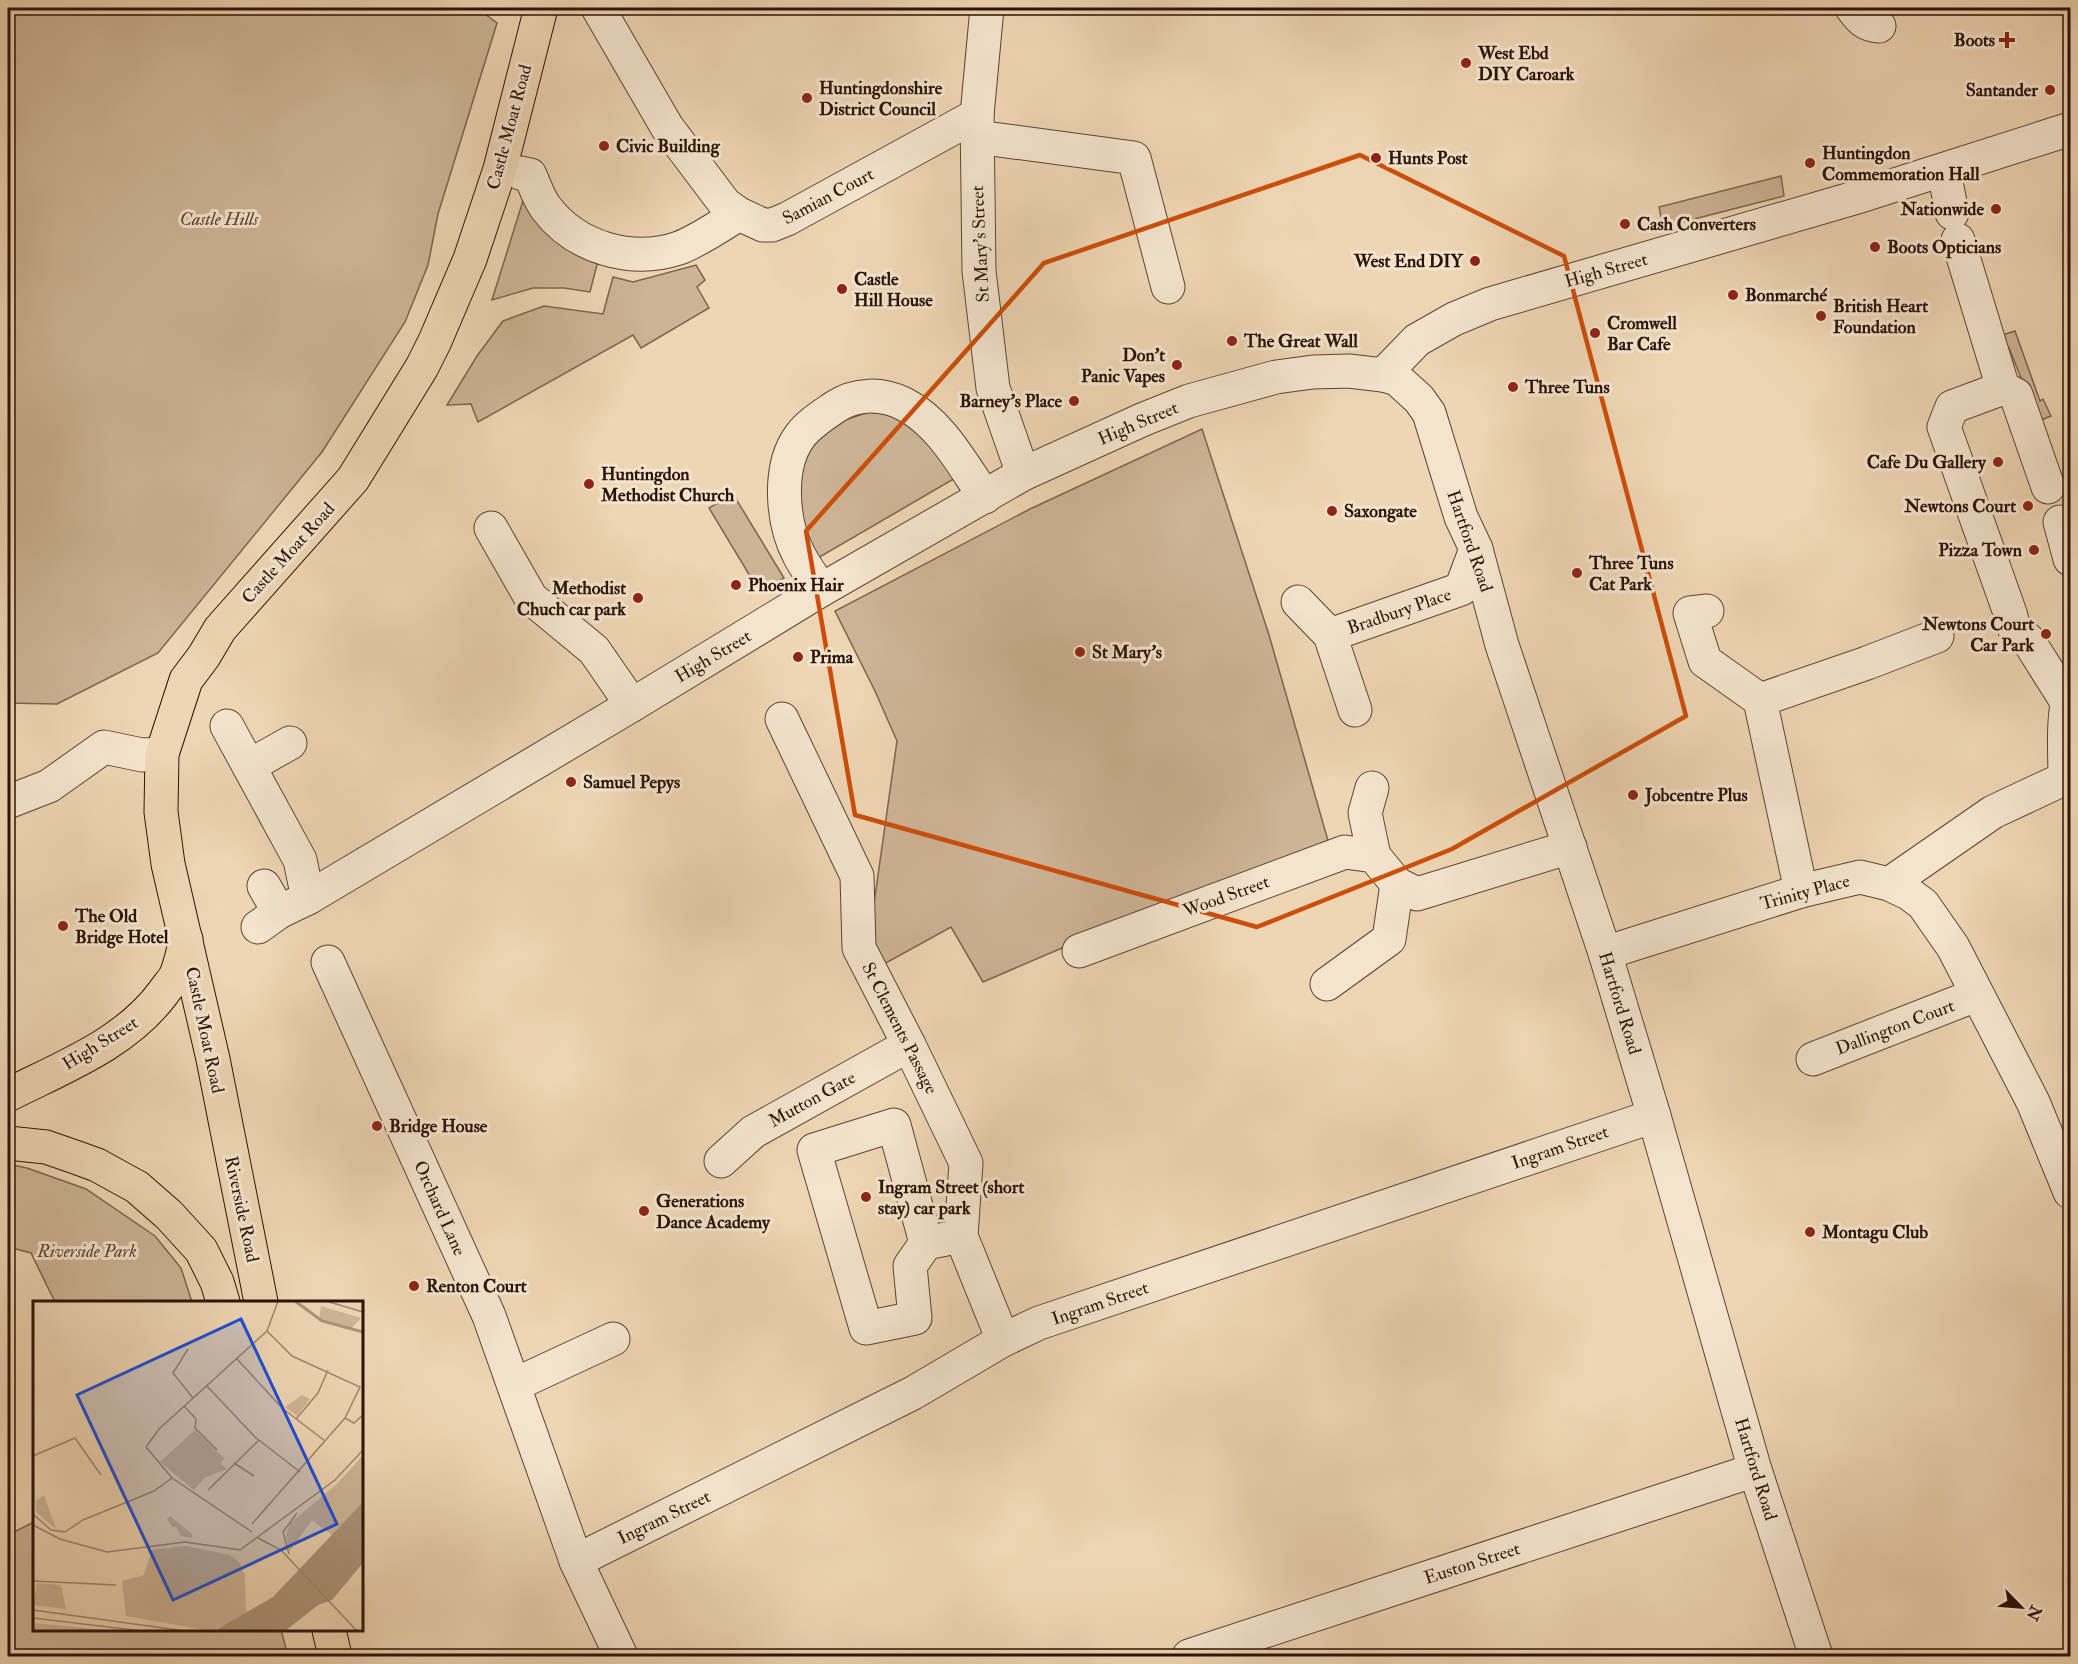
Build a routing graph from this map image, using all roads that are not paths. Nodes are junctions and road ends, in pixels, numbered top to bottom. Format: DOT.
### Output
graph roads {
  1 [pos="541,8"];
  2 [pos="598,8"];
  3 [pos="987,8"];
  4 [pos="1852,8"];
  5 [pos="1879,26"];
  6 [pos="977,126"];
  7 [pos="2070,129"];
  8 [pos="1944,171"];
  9 [pos="520,173"];
  10 [pos="739,214"];
  11 [pos="1168,287"];
  12 [pos="1392,364"];
  13 [pos="2003,388"];
  14 [pos="1023,474"];
  15 [pos="2048,487"];
  16 [pos="985,496"];
  17 [pos="2060,522"];
  18 [pos="491,528"];
  19 [pos="1476,549"];
  20 [pos="2070,559"];
  21 [pos="821,590"];
  22 [pos="1298,602"];
  23 [pos="1707,611"];
  24 [pos="1330,635"];
  25 [pos="1937,636"];
  26 [pos="2069,696"];
  27 [pos="1760,700"];
  28 [pos="632,705"];
  29 [pos="1355,710"];
  30 [pos="782,718"];
  31 [pos="227,726"];
  32 [pos="290,743"];
  33 [pos="162,754"];
  34 [pos="249,766"];
  35 [pos="2068,778"];
  36 [pos="1372,788"];
  37 [pos="8,802"];
  38 [pos="1570,847"];
  39 [pos="1374,856"];
  40 [pos="1397,884"];
  41 [pos="1889,884"];
  42 [pos="1801,891"];
  43 [pos="308,898"];
  44 [pos="267,908"];
  45 [pos="186,938"];
  46 [pos="1080,951"];
  47 [pos="1605,953"];
  48 [pos="328,962"];
  49 [pos="1327,984"];
  50 [pos="1977,995"];
  51 [pos="909,1045"];
  52 [pos="1813,1059"];
  53 [pos="8,1095"];
  54 [pos="223,1116"];
  55 [pos="1654,1116"];
  56 [pos="8,1143"];
  57 [pos="721,1161"];
  58 [pos="2070,1192"];
  59 [pos="961,1236"];
  60 [pos="926,1243"];
  61 [pos="223,1301"];
  62 [pos="261,1301"];
  63 [pos="613,1339"];
  64 [pos="1003,1340"];
  65 [pos="514,1385"];
  66 [pos="1755,1470"];
  67 [pos="576,1561"];
  68 [pos="621,1656"];
  69 [pos="1189,1656"];
  70 [pos="1816,1656"];
  1 -- 33 [label="main road, Castle Moat Road"];
  2 -- 10 [label="street, Samian Court"];
  3 -- 6 [label="street, St Mary's Street"];
  4 -- 5 [label="street"];
  6 -- 10 [label="street, Samian Court"];
  6 -- 11 [label="street"];
  6 -- 14 [label="street, St Mary's Street"];
  7 -- 8 [label="street, High Street"];
  8 -- 12 [label="street, High Street"];
  8 -- 13 [label="street"];
  9 -- 10 [label="street"];
  12 -- 14 [label="street, High Street"];
  12 -- 19 [label="street, Hartford Road"];
  13 -- 15 [label="street"];
  13 -- 26 [label="street"];
  14 -- 16 [label="street, High Street"];
  16 -- 21 [label="street, High Street"];
  16 -- 21 [label="street"];
  17 -- 20 [label="street"];
  18 -- 28 [label="street"];
  19 -- 24 [label="street, Bradbury Place"];
  19 -- 38 [label="street, Hartford Road"];
  21 -- 28 [label="street, High Street"];
  22 -- 24 [label="street, Bradbury Place"];
  23 -- 27 [label="street"];
  24 -- 29 [label="street, Bradbury Place"];
  25 -- 27 [label="street"];
  26 -- 35 [label="street"];
  27 -- 42 [label="street"];
  28 -- 43 [label="street, High Street"];
  30 -- 51 [label="street, St Clements Passage"];
  31 -- 34 [label="street"];
  32 -- 34 [label="street"];
  33 -- 37 [label="street"];
  33 -- 45 [label="main road, Castle Moat Road"];
  34 -- 43 [label="street"];
  35 -- 41 [label="street"];
  36 -- 39 [label="street"];
  38 -- 40 [label="street"];
  38 -- 47 [label="street, Hartford Road"];
  39 -- 40 [label="street"];
  39 -- 46 [label="street, Wood Street"];
  40 -- 49 [label="street"];
  41 -- 42 [label="street, Trinity Place"];
  41 -- 50 [label="street, Trinity Place"];
  42 -- 47 [label="street, Trinity Place"];
  43 -- 44 [label="street, High Street"];
  45 -- 53 [label="main road, High Street"];
  45 -- 54 [label="main road, Castle Moat Road"];
  47 -- 55 [label="street, Hartford Road"];
  48 -- 65 [label="street, Orchard Lane"];
  50 -- 52 [label="street, Dallington Court"];
  50 -- 58 [label="street, Trinity Place"];
  51 -- 57 [label="street, Mutton Gate"];
  51 -- 59 [label="street, St Clements Passage"];
  54 -- 62 [label="main road, Riverside Road"];
  55 -- 64 [label="street, Ingram Street"];
  55 -- 66 [label="street, Hartford Road"];
  56 -- 61 [label="main road"];
  59 -- 60 [label="street"];
  59 -- 64 [label="street, St Clements Passage"];
  60 -- 60 [label="street"];
  63 -- 65 [label="street"];
  64 -- 67 [label="street, Ingram Street"];
  65 -- 67 [label="street, Orchard Lane"];
  66 -- 69 [label="street, Euston Street"];
  66 -- 70 [label="street, Hartford Road"];
  67 -- 68 [label="street, Orchard Lane"];
}
